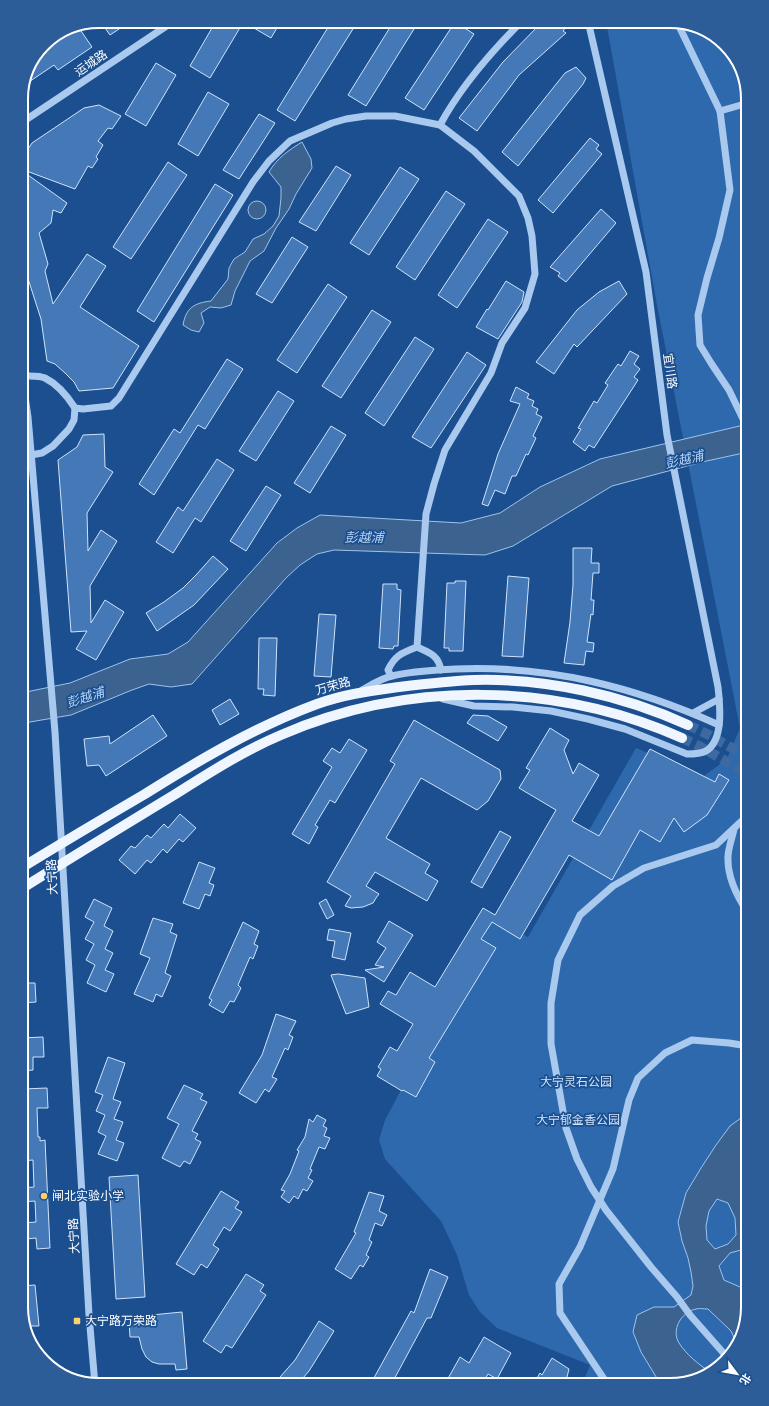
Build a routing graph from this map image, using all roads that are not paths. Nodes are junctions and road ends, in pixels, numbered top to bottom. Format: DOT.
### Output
graph roads {
  1 [pos="164,28"];
  2 [pos="515,28"];
  3 [pos="590,28"];
  4 [pos="680,29"];
  5 [pos="741,105"];
  6 [pos="720,111"];
  7 [pos="28,118"];
  8 [pos="440,125"];
  9 [pos="28,374"];
  10 [pos="75,408"];
  11 [pos="741,415"];
  12 [pos="28,417"];
  13 [pos="31,455"];
  14 [pos="417,647"];
  15 [pos="441,670"];
  16 [pos="391,676"];
  17 [pos="355,693"];
  18 [pos="435,697"];
  19 [pos="719,699"];
  20 [pos="693,713"];
  21 [pos="688,725"];
  22 [pos="719,725"];
  23 [pos="682,738"];
  24 [pos="741,822"];
  25 [pos="734,829"];
  26 [pos="61,844"];
  27 [pos="62,863"];
  28 [pos="28,864"];
  29 [pos="28,885"];
  30 [pos="741,902"];
  31 [pos="741,1045"];
  32 [pos="600,1200"];
  33 [pos="724,1353"];
  34 [pos="94,1378"];
  35 [pos="603,1378"];
  1 -- 7 [label="street, 运城路"];
  2 -- 8 [label="street"];
  3 -- 19 [label="street, 宜川路"];
  4 -- 6 [label="street"];
  5 -- 6 [label="street"];
  6 -- 11 [label="street"];
  8 -- 10 [label="street"];
  8 -- 14 [label="street"];
  9 -- 10 [label="street"];
  10 -- 13 [label="street"];
  12 -- 13 [label="street, 大宁路"];
  13 -- 26 [label="street, 大宁路"];
  14 -- 15 [label="street"];
  14 -- 16 [label="street"];
  15 -- 16 [label="street"];
  15 -- 20 [label="street"];
  16 -- 17 [label="street"];
  17 -- 21 [label="main road, 万荣路"];
  17 -- 26 [label="main road, 万荣路"];
  18 -- 22 [label="street, 宜川路"];
  18 -- 23 [label="main road"];
  18 -- 27 [label="main road"];
  19 -- 20 [label="street"];
  19 -- 22 [label="street, 宜川路"];
  20 -- 22 [label="street"];
  24 -- 25 [label="street"];
  25 -- 30 [label="street"];
  25 -- 32 [label="street"];
  26 -- 27 [label="street, 大宁路"];
  26 -- 28 [label="main road, 万荣路"];
  27 -- 29 [label="main road"];
  27 -- 34 [label="street, 大宁路"];
  31 -- 32 [label="street"];
  32 -- 33 [label="street"];
  32 -- 35 [label="street"];
}
